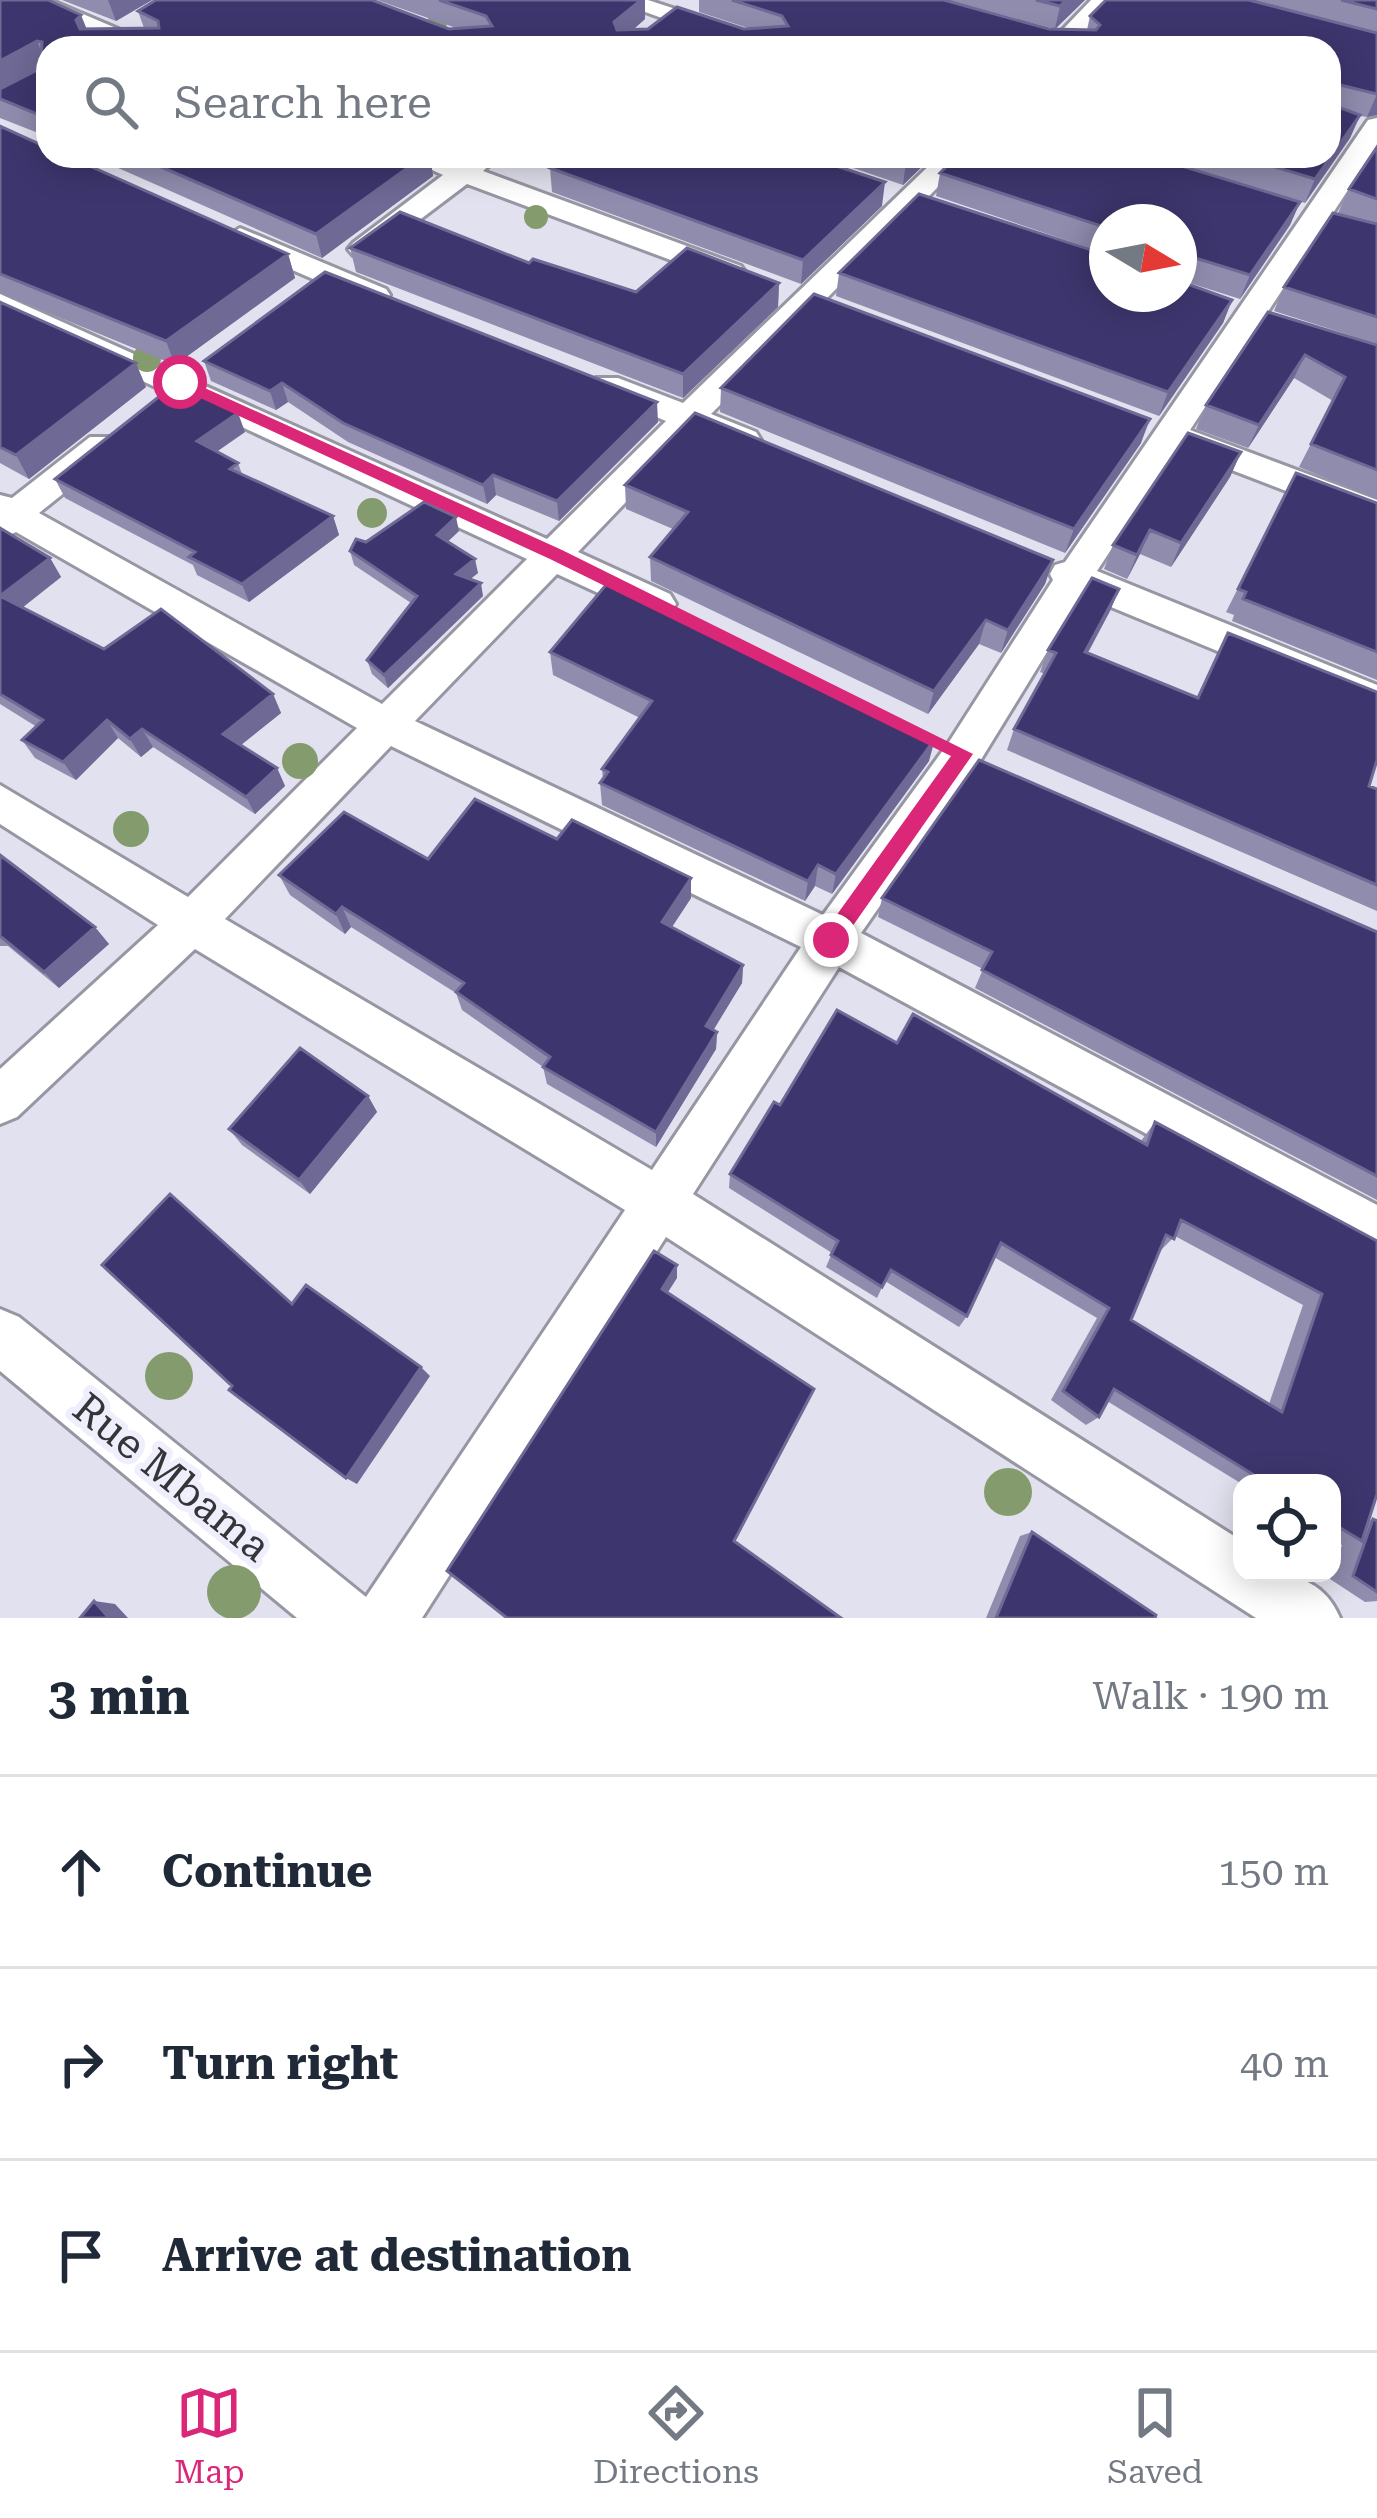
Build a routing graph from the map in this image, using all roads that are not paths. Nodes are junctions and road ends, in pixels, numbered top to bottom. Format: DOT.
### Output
graph roads {
  1 [pos="28,0"];
  2 [pos="624,0"];
  3 [pos="694,0"];
  4 [pos="1104,0"];
  5 [pos="672,16"];
  6 [pos="128,29"];
  7 [pos="116,36"];
  8 [pos="137,36"];
  9 [pos="647,36"];
  10 [pos="733,36"];
  11 [pos="1067,36"];
  12 [pos="1370,129"];
  13 [pos="470,168"];
  14 [pos="481,168"];
  15 [pos="943,168"];
  16 [pos="202,221"];
  17 [pos="327,276"];
  18 [pos="0,303"];
  19 [pos="290,303"];
  20 [pos="820,306"];
  21 [pos="412,310"];
  22 [pos="189,376"];
  23 [pos="583,376"];
  24 [pos="689,417"];
  25 [pos="1160,431"];
  26 [pos="775,452"];
  27 [pos="1377,514"];
  28 [pos="5,516"];
  29 [pos="556,555"];
  30 [pos="1031,559"];
  31 [pos="1073,577"];
  32 [pos="684,618"];
  33 [pos="1377,702"];
  34 [pos="387,727"];
  35 [pos="920,733"];
  36 [pos="963,754"];
  37 [pos="1007,773"];
  38 [pos="0,802"];
  39 [pos="193,923"];
  40 [pos="831,940"];
  41 [pos="0,1102"];
  42 [pos="660,1203"];
  43 [pos="1377,1233"];
  44 [pos="0,1336"];
  45 [pos="344,1618"];
  46 [pos="386,1618"];
  47 [pos="1310,1618"];
  1 -- 6 [label="street"];
  2 -- 5 [label="street"];
  3 -- 5 [label="street"];
  4 -- 11 [label="street"];
  5 -- 9 [label="street"];
  5 -- 10 [label="street"];
  6 -- 7 [label="street"];
  6 -- 8 [label="street"];
  12 -- 25 [label="street"];
  13 -- 17 [label="street"];
  14 -- 20 [label="street"];
  15 -- 20 [label="street"];
  16 -- 17 [label="street"];
  17 -- 19 [label="street"];
  17 -- 21 [label="street"];
  18 -- 22 [label="street"];
  20 -- 24 [label="street"];
  22 -- 28 [label="street"];
  22 -- 29 [label="street"];
  23 -- 24 [label="street"];
  24 -- 26 [label="street"];
  24 -- 29 [label="street"];
  25 -- 27 [label="street"];
  25 -- 31 [label="street"];
  28 -- 34 [label="street"];
  29 -- 32 [label="street"];
  29 -- 34 [label="street"];
  30 -- 31 [label="street"];
  31 -- 33 [label="street"];
  31 -- 36 [label="street"];
  34 -- 39 [label="street"];
  34 -- 40 [label="street"];
  35 -- 36 [label="street"];
  36 -- 37 [label="street"];
  36 -- 40 [label="street"];
  38 -- 39 [label="street"];
  39 -- 41 [label="street"];
  39 -- 42 [label="street"];
  40 -- 42 [label="street"];
  40 -- 43 [label="street"];
  42 -- 46 [label="street"];
  42 -- 47 [label="street"];
  44 -- 45 [label="street, Rue Mbama"];
}
